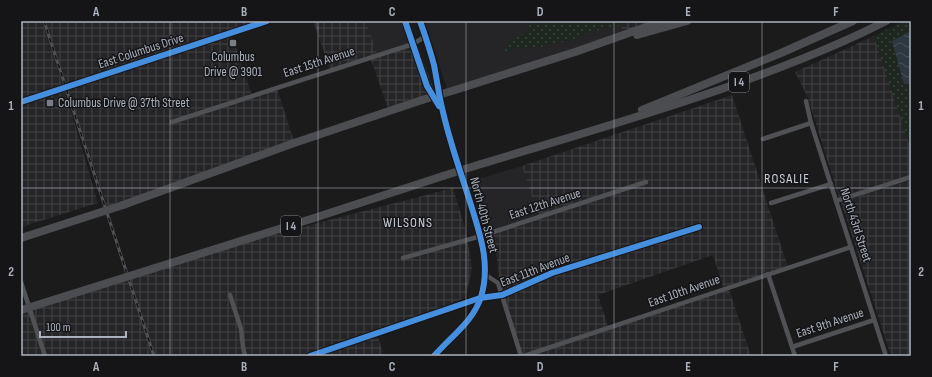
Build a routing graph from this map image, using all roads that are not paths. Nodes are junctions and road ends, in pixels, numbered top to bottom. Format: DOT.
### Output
graph roads {
  1 [pos="267,21"];
  2 [pos="405,21"];
  3 [pos="420,21"];
  4 [pos="663,21"];
  5 [pos="687,21"];
  6 [pos="853,21"];
  7 [pos="886,21"];
  8 [pos="426,36"];
  9 [pos="413,44"];
  10 [pos="575,52"];
  11 [pos="806,101"];
  12 [pos="21,102"];
  13 [pos="443,112"];
  14 [pos="172,122"];
  15 [pos="811,123"];
  16 [pos="588,132"];
  17 [pos="763,139"];
  18 [pos="911,177"];
  19 [pos="646,182"];
  20 [pos="831,184"];
  21 [pos="836,201"];
  22 [pos="771,203"];
  23 [pos="699,227"];
  24 [pos="481,236"];
  25 [pos="21,238"];
  26 [pos="851,246"];
  27 [pos="403,258"];
  28 [pos="768,274"];
  29 [pos="486,275"];
  30 [pos="21,282"];
  31 [pos="230,295"];
  32 [pos="502,295"];
  33 [pos="480,298"];
  34 [pos="21,310"];
  35 [pos="874,320"];
  36 [pos="792,347"];
  37 [pos="45,356"];
  38 [pos="245,356"];
  39 [pos="310,356"];
  40 [pos="434,356"];
  41 [pos="521,356"];
  42 [pos="524,356"];
  43 [pos="794,356"];
  44 [pos="886,356"];
  1 -- 12 [label="main road, East Columbus Drive"];
  2 -- 9 [label="main road, North 40th Street"];
  3 -- 8 [label="main road, North 40th Street"];
  4 -- 10 [label="highway"];
  5 -- 10 [label="highway"];
  6 -- 16 [label="highway"];
  7 -- 16 [label="highway, I 4"];
  8 -- 9 [label="street, East 15th Avenue"];
  8 -- 13 [label="main road, North 40th Street"];
  9 -- 13 [label="main road, North 40th Street"];
  9 -- 14 [label="street, East 15th Avenue"];
  10 -- 25 [label="highway, bridge"];
  11 -- 15 [label="street, North 43rd Street"];
  13 -- 24 [label="main road, North 40th Street"];
  15 -- 17 [label="street"];
  15 -- 20 [label="street, North 43rd Street"];
  16 -- 34 [label="highway, I 4, bridge"];
  18 -- 21 [label="street"];
  19 -- 24 [label="street, East 12th Avenue"];
  20 -- 21 [label="street, North 43rd Street"];
  20 -- 22 [label="street"];
  21 -- 26 [label="street, North 43rd Street"];
  23 -- 32 [label="street, East 11th Avenue"];
  24 -- 27 [label="street, East 12th Avenue"];
  24 -- 29 [label="main road, North 40th Street"];
  26 -- 28 [label="street, East 10th Avenue"];
  26 -- 35 [label="street, North 43rd Street"];
  28 -- 36 [label="street"];
  28 -- 42 [label="street, East 10th Avenue"];
  29 -- 32 [label="street"];
  29 -- 33 [label="main road, North 40th Street"];
  30 -- 37 [label="street"];
  31 -- 38 [label="street"];
  32 -- 33 [label="street, East 11th Avenue"];
  32 -- 41 [label="street"];
  33 -- 39 [label="street, East 11th Avenue"];
  33 -- 40 [label="main road, North 40th Street"];
  35 -- 36 [label="street, East 9th Avenue"];
  35 -- 44 [label="street, North 43rd Street"];
  36 -- 43 [label="street"];
}
